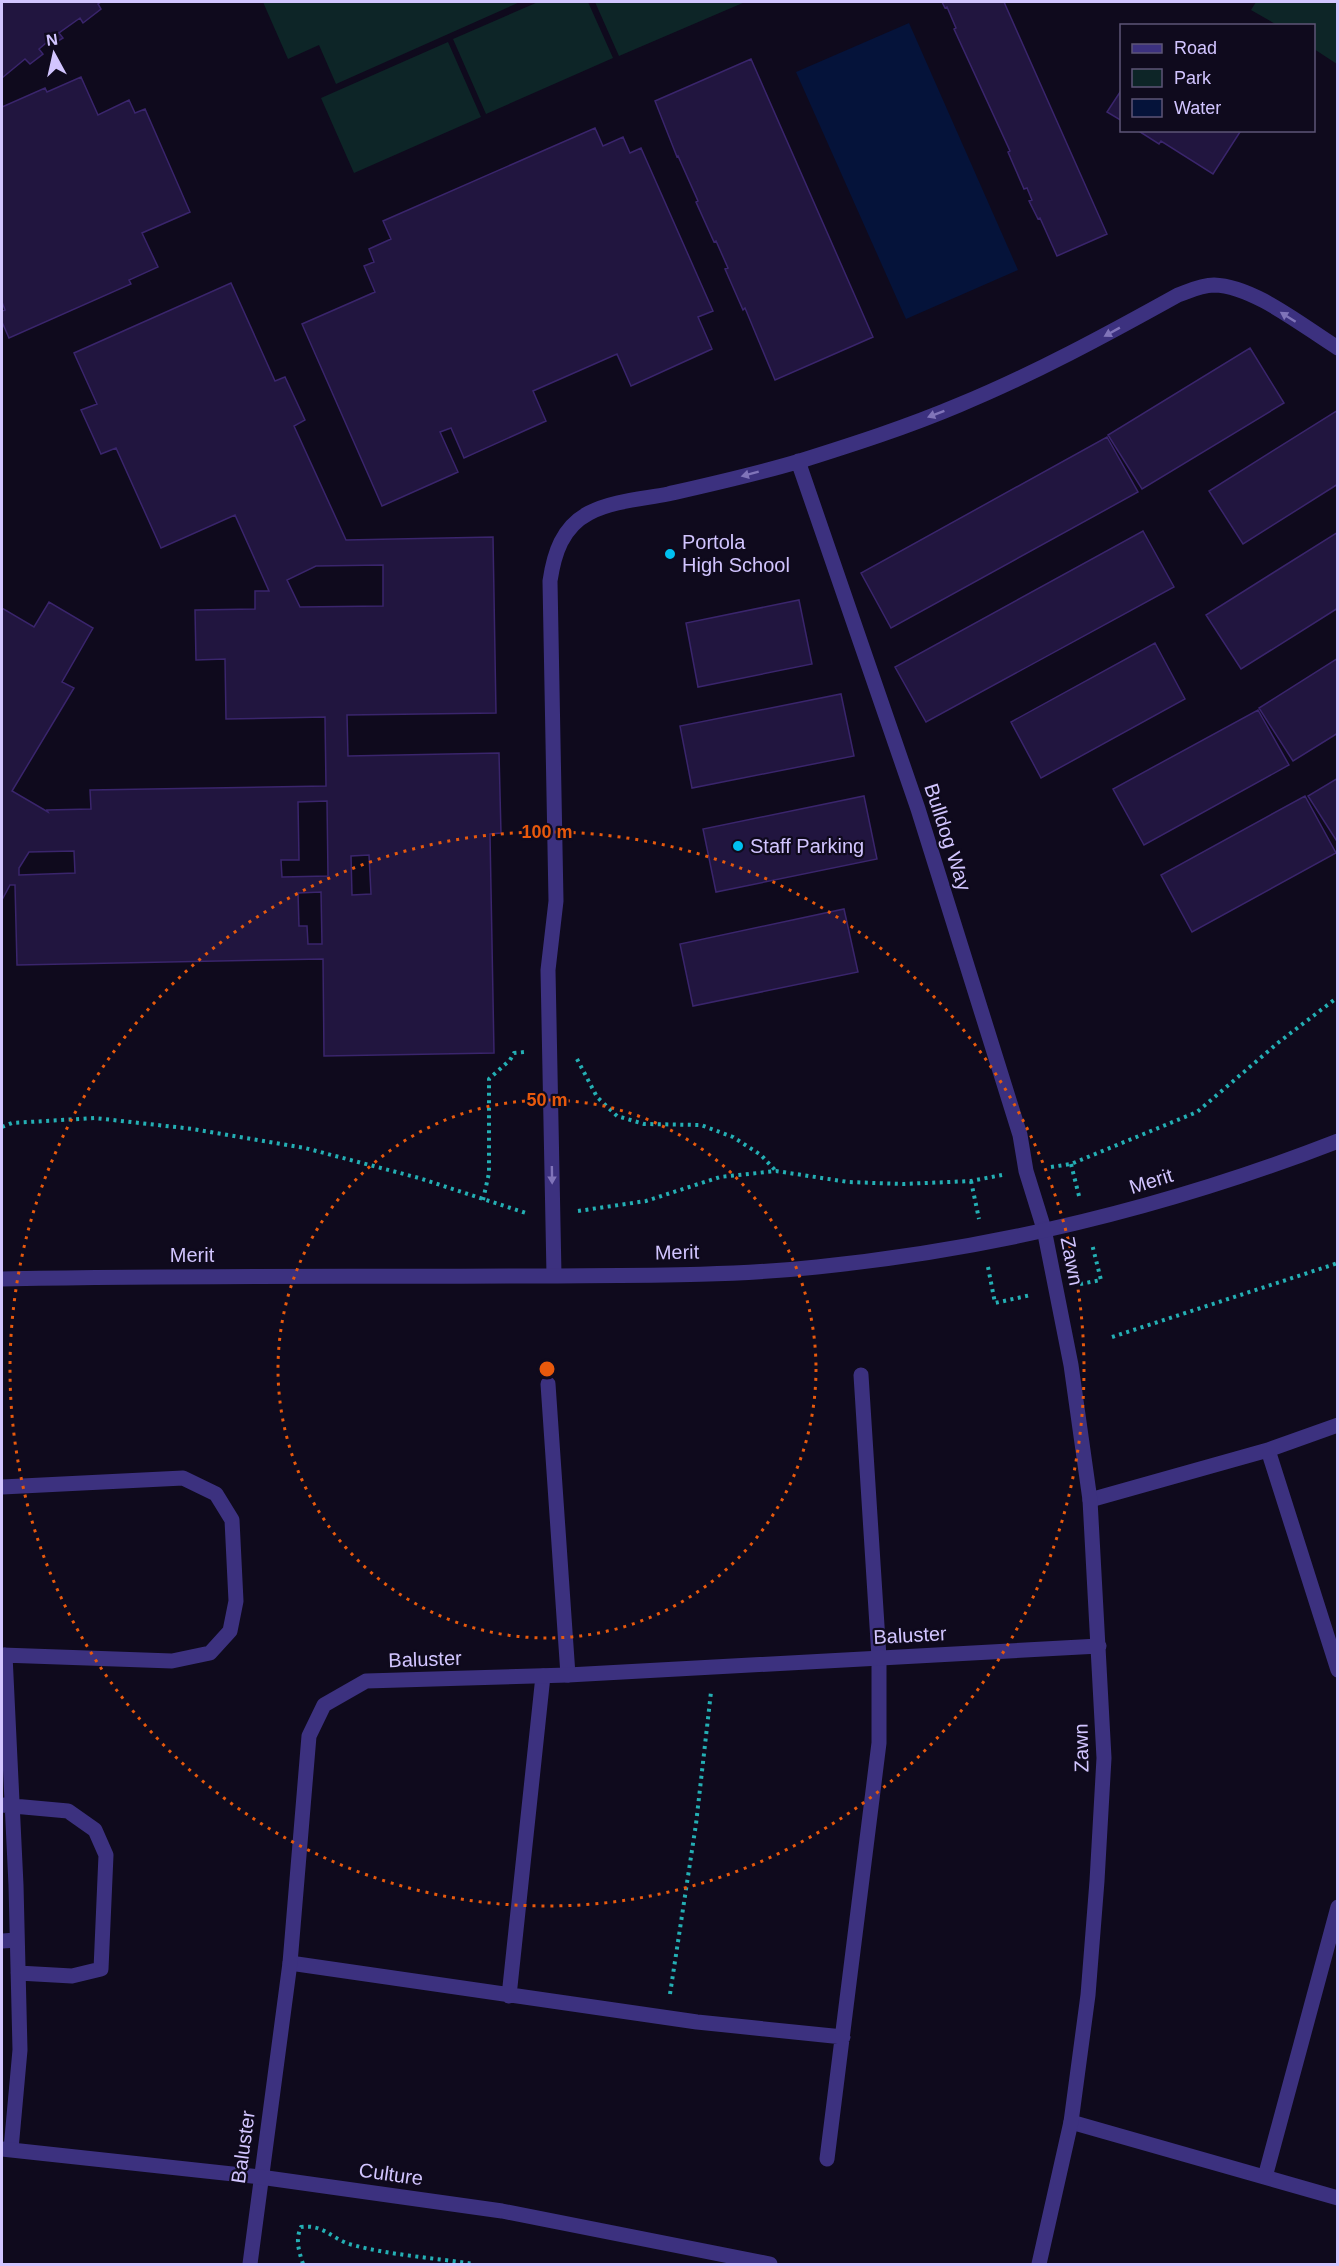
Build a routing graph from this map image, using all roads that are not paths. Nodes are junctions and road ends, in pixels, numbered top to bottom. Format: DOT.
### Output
graph roads {
  1 [pos="1338,348"];
  2 [pos="798,461"];
  3 [pos="1338,1142"];
  4 [pos="1044,1229"];
  5 [pos="554,1275"];
  6 [pos="2,1279"];
  7 [pos="861,1375"];
  8 [pos="548,1384"];
  9 [pos="1338,1425"];
  10 [pos="1268,1450"];
  11 [pos="2,1487"];
  12 [pos="1090,1500"];
  13 [pos="1099,1646"];
  14 [pos="3,1655"];
  15 [pos="879,1657"];
  16 [pos="1338,1670"];
  17 [pos="568,1675"];
  18 [pos="543,1676"];
  19 [pos="7,1806"];
  20 [pos="1338,1907"];
  21 [pos="17,1940"];
  22 [pos="2,1941"];
  23 [pos="290,1964"];
  24 [pos="18,1973"];
  25 [pos="509,1996"];
  26 [pos="843,2037"];
  27 [pos="1071,2122"];
  28 [pos="6,2149"];
  29 [pos="827,2159"];
  30 [pos="260,2177"];
  31 [pos="1265,2177"];
  32 [pos="1338,2198"];
  33 [pos="250,2265"];
  34 [pos="770,2265"];
  35 [pos="1039,2265"];
  1 -- 2 [label="street, one-way"];
  2 -- 4 [label="street, Bulldog Way"];
  2 -- 5 [label="street, one-way"];
  3 -- 4 [label="street, Merit"];
  4 -- 5 [label="street, Merit"];
  4 -- 12 [label="street, Zawn"];
  5 -- 6 [label="street, Merit"];
  7 -- 15 [label="street"];
  8 -- 17 [label="street"];
  9 -- 10 [label="street"];
  10 -- 12 [label="street"];
  10 -- 16 [label="street"];
  11 -- 14 [label="street"];
  12 -- 13 [label="street, Zawn"];
  13 -- 15 [label="street, Baluster"];
  13 -- 27 [label="street, Zawn"];
  14 -- 19 [label="street"];
  15 -- 17 [label="street, Baluster"];
  15 -- 26 [label="street"];
  17 -- 18 [label="street, Baluster"];
  18 -- 23 [label="street, Baluster"];
  18 -- 25 [label="street"];
  19 -- 21 [label="street"];
  19 -- 24 [label="street"];
  20 -- 31 [label="street"];
  21 -- 22 [label="street"];
  21 -- 24 [label="street"];
  23 -- 25 [label="street"];
  23 -- 30 [label="street, Baluster"];
  24 -- 28 [label="street"];
  25 -- 26 [label="street"];
  26 -- 29 [label="street"];
  27 -- 31 [label="street"];
  27 -- 35 [label="street, Zawn"];
  28 -- 30 [label="street, Culture"];
  30 -- 33 [label="street, Baluster"];
  30 -- 34 [label="street, Culture"];
  31 -- 32 [label="street"];
}
